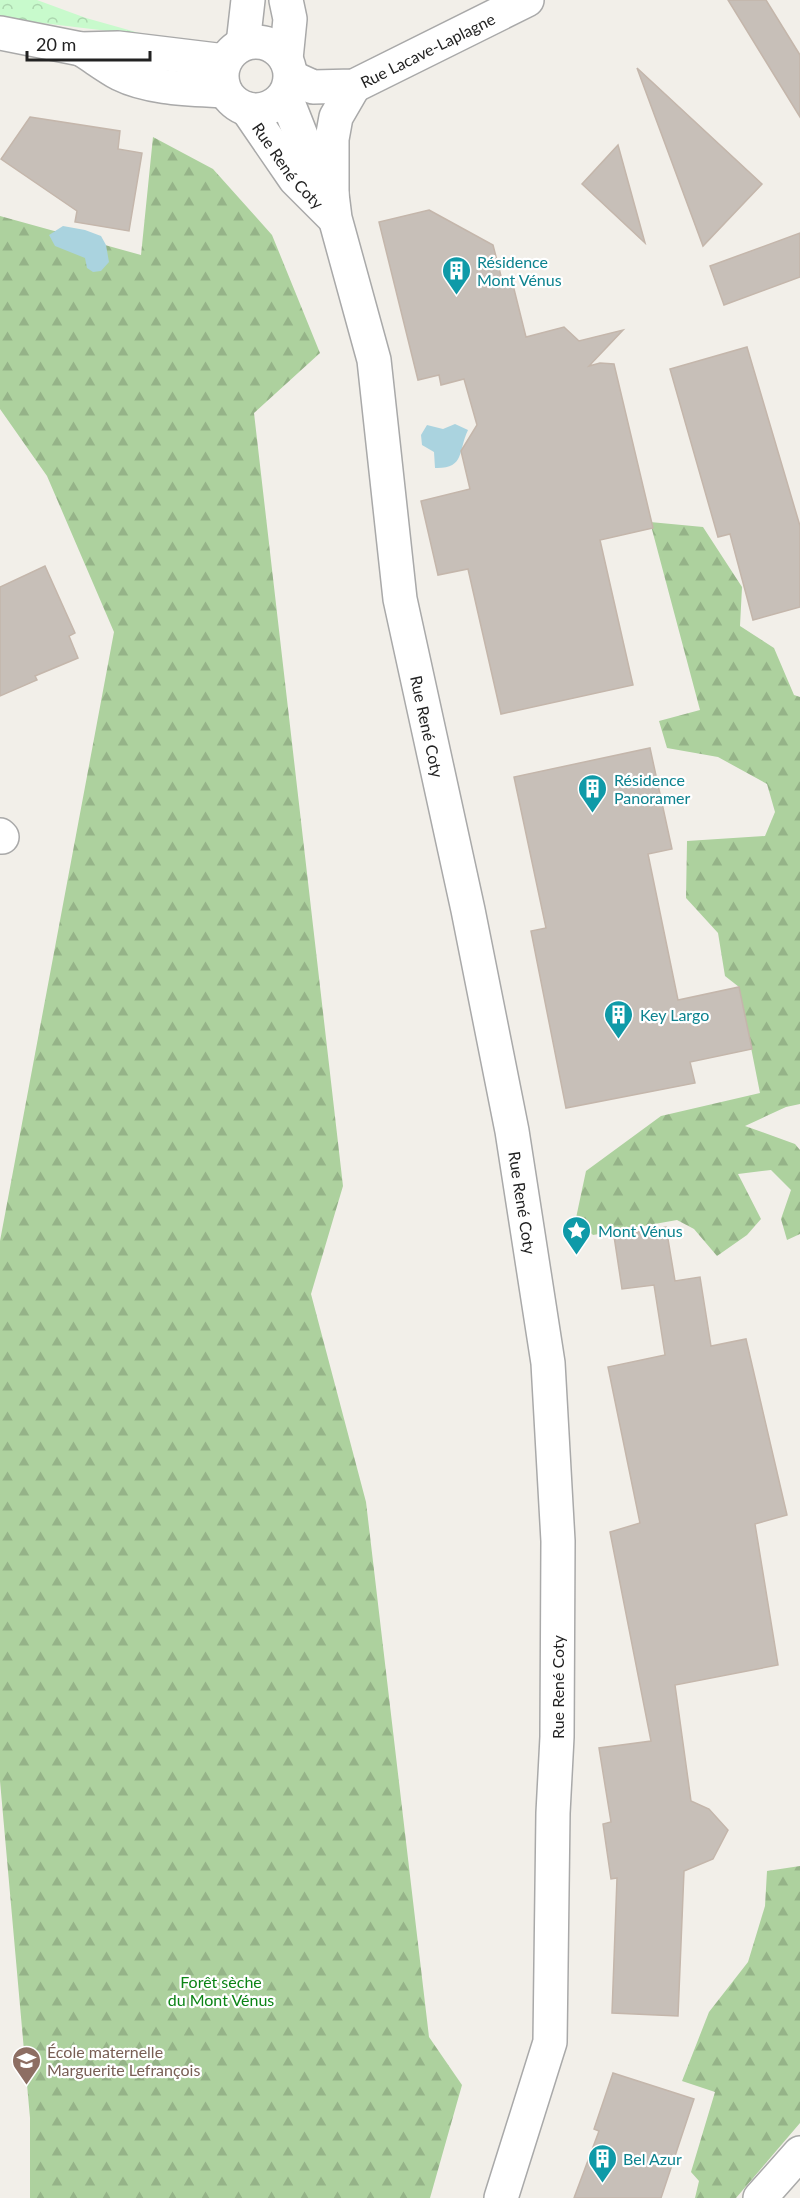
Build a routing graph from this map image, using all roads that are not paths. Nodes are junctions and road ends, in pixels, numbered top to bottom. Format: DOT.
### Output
graph roads {
  1 [pos="248,0"];
  2 [pos="286,0"];
  3 [pos="527,0"];
  4 [pos="0,33"];
  5 [pos="235,76"];
  6 [pos="287,77"];
  7 [pos="354,86"];
  8 [pos="334,206"];
  9 [pos="800,2153"];
  10 [pos="501,2198"];
  11 [pos="760,2198"];
  1 -- 5 [label="street"];
  2 -- 6 [label="street"];
  3 -- 7 [label="street, Rue Lacave-Laplagne"];
  4 -- 5 [label="street"];
  5 -- 6 [label="street"];
  5 -- 6 [label="street, Rue Lacave-Laplagne"];
  5 -- 8 [label="street, Rue René Coty"];
  6 -- 7 [label="street, Rue Lacave-Laplagne"];
  6 -- 8 [label="street, Rue René Coty"];
  7 -- 8 [label="street"];
  8 -- 10 [label="street, Rue René Coty"];
  9 -- 11 [label="street"];
}
